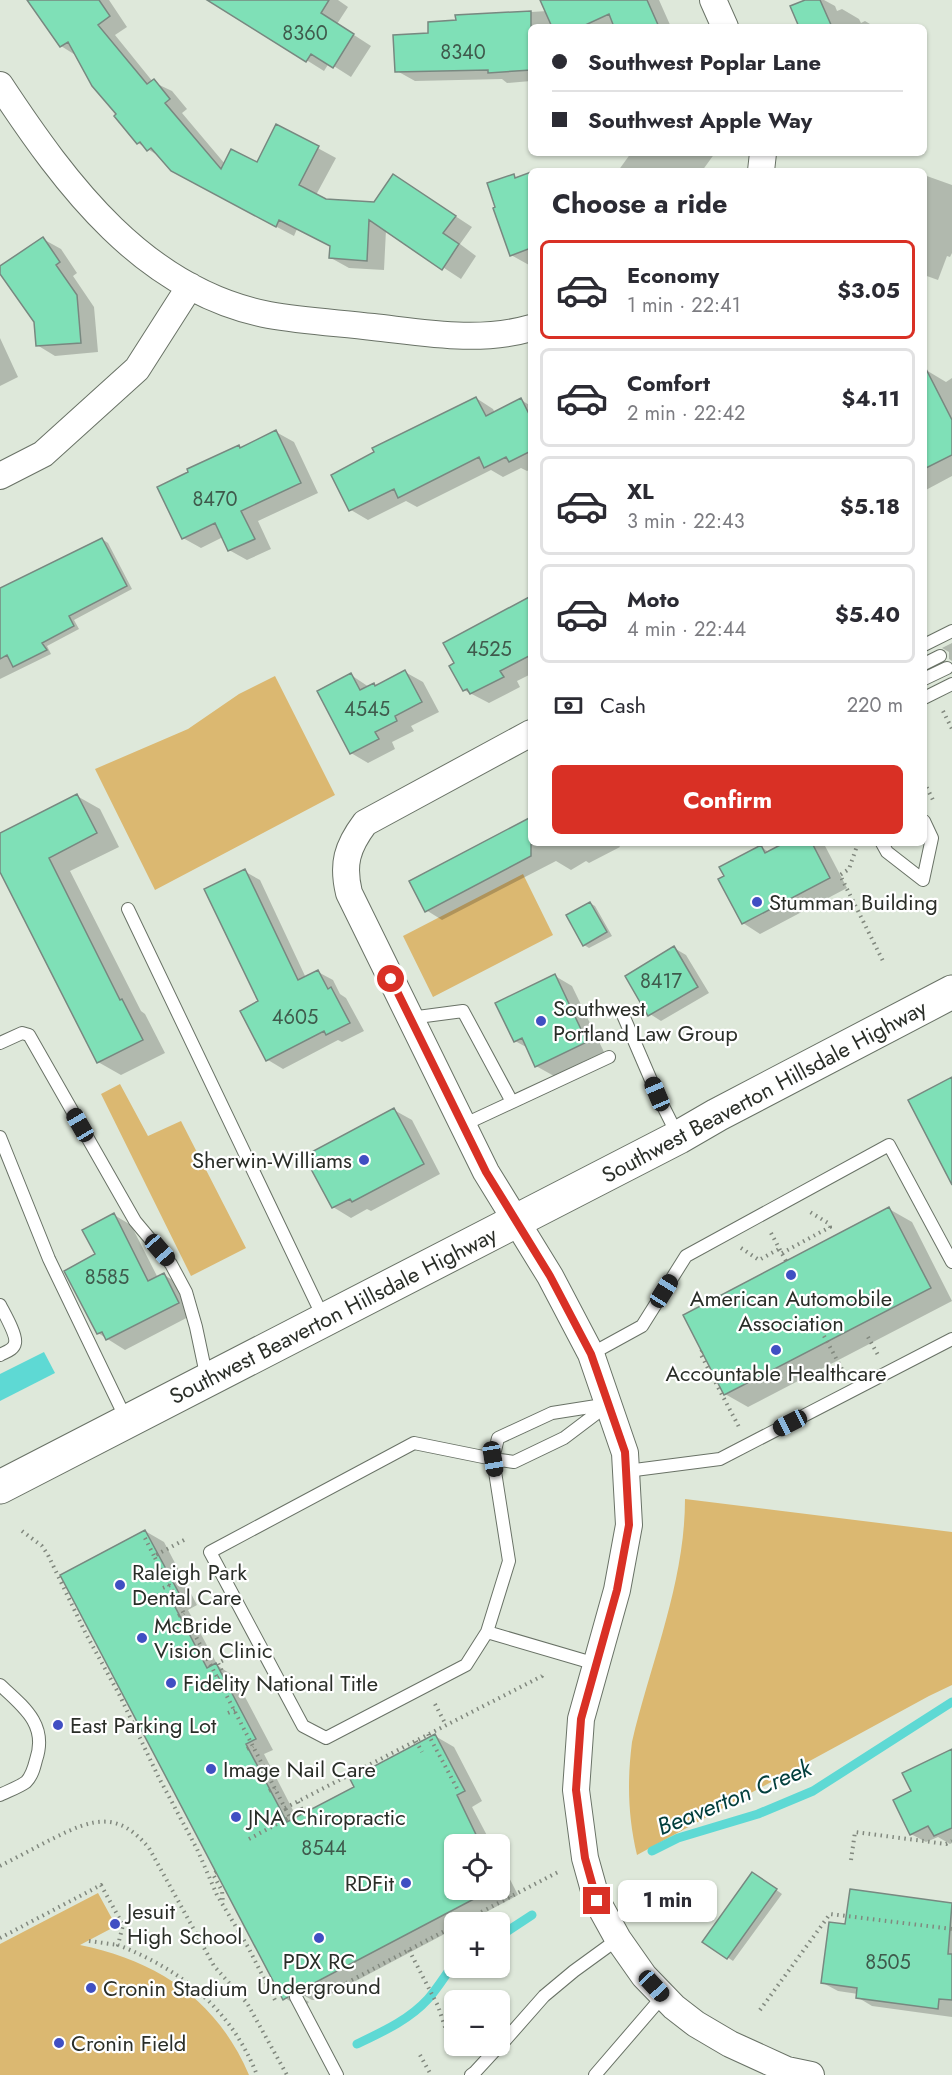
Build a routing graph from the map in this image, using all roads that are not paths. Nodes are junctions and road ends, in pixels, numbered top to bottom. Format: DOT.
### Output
graph roads {
  1 [pos="713,0"];
  2 [pos="723,24"];
  3 [pos="0,85"];
  4 [pos="190,286"];
  5 [pos="528,329"];
  6 [pos="0,476"];
  7 [pos="952,631"];
  8 [pos="927,644"];
  9 [pos="940,656"];
  10 [pos="927,662"];
  11 [pos="947,668"];
  12 [pos="927,678"];
  13 [pos="952,684"];
  14 [pos="927,696"];
  15 [pos="528,735"];
  16 [pos="927,827"];
  17 [pos="884,846"];
  18 [pos="128,909"];
  19 [pos="952,992"];
  20 [pos="623,1015"];
  21 [pos="410,1018"];
  22 [pos="0,1043"];
  23 [pos="609,1057"];
  24 [pos="512,1102"];
  25 [pos="463,1125"];
  26 [pos="0,1137"];
  27 [pos="679,1137"];
  28 [pos="515,1221"];
  29 [pos="952,1262"];
  30 [pos="0,1305"];
  31 [pos="325,1320"];
  32 [pos="952,1340"];
  33 [pos="591,1354"];
  34 [pos="0,1355"];
  35 [pos="207,1380"];
  36 [pos="609,1404"];
  37 [pos="128,1422"];
  38 [pos="493,1459"];
  39 [pos="627,1471"];
  40 [pos="0,1487"];
  41 [pos="487,1632"];
  42 [pos="596,1664"];
  43 [pos="0,1685"];
  44 [pos="0,1795"];
  45 [pos="618,1939"];
  46 [pos="663,1996"];
  47 [pos="298,2001"];
  48 [pos="510,2034"];
  49 [pos="490,2056"];
  50 [pos="801,2074"];
  51 [pos="337,2075"];
  52 [pos="471,2075"];
  53 [pos="595,2075"];
  1 -- 2 [label="street"];
  3 -- 4 [label="street"];
  4 -- 5 [label="street"];
  4 -- 6 [label="street"];
  7 -- 8 [label="lane"];
  9 -- 10 [label="lane"];
  11 -- 12 [label="lane"];
  13 -- 14 [label="lane"];
  15 -- 21 [label="street"];
  16 -- 17 [label="lane"];
  18 -- 31 [label="lane"];
  19 -- 27 [label="main road, Southwest Beaverton Hillsdale Highway"];
  20 -- 27 [label="lane"];
  21 -- 24 [label="lane"];
  21 -- 25 [label="street"];
  22 -- 35 [label="lane"];
  23 -- 24 [label="lane"];
  24 -- 25 [label="lane"];
  25 -- 28 [label="street"];
  26 -- 37 [label="lane"];
  27 -- 28 [label="main road, Southwest Beaverton Hillsdale Highway"];
  28 -- 31 [label="main road, Southwest Beaverton Hillsdale Highway"];
  28 -- 33 [label="street"];
  29 -- 33 [label="lane"];
  30 -- 34 [label="lane"];
  31 -- 35 [label="main road, Southwest Beaverton Hillsdale Highway"];
  32 -- 39 [label="lane"];
  33 -- 36 [label="street"];
  35 -- 37 [label="main road, Southwest Beaverton Hillsdale Highway"];
  36 -- 38 [label="lane"];
  36 -- 38 [label="lane"];
  36 -- 39 [label="street"];
  37 -- 40 [label="main road, Southwest Beaverton Hillsdale Highway"];
  38 -- 41 [label="lane"];
  38 -- 41 [label="lane"];
  39 -- 42 [label="street"];
  41 -- 42 [label="lane"];
  42 -- 45 [label="street"];
  43 -- 44 [label="lane"];
  45 -- 46 [label="street"];
  45 -- 48 [label="lane"];
  46 -- 50 [label="street"];
  46 -- 53 [label="lane"];
  47 -- 51 [label="lane"];
  49 -- 52 [label="lane"];
}
